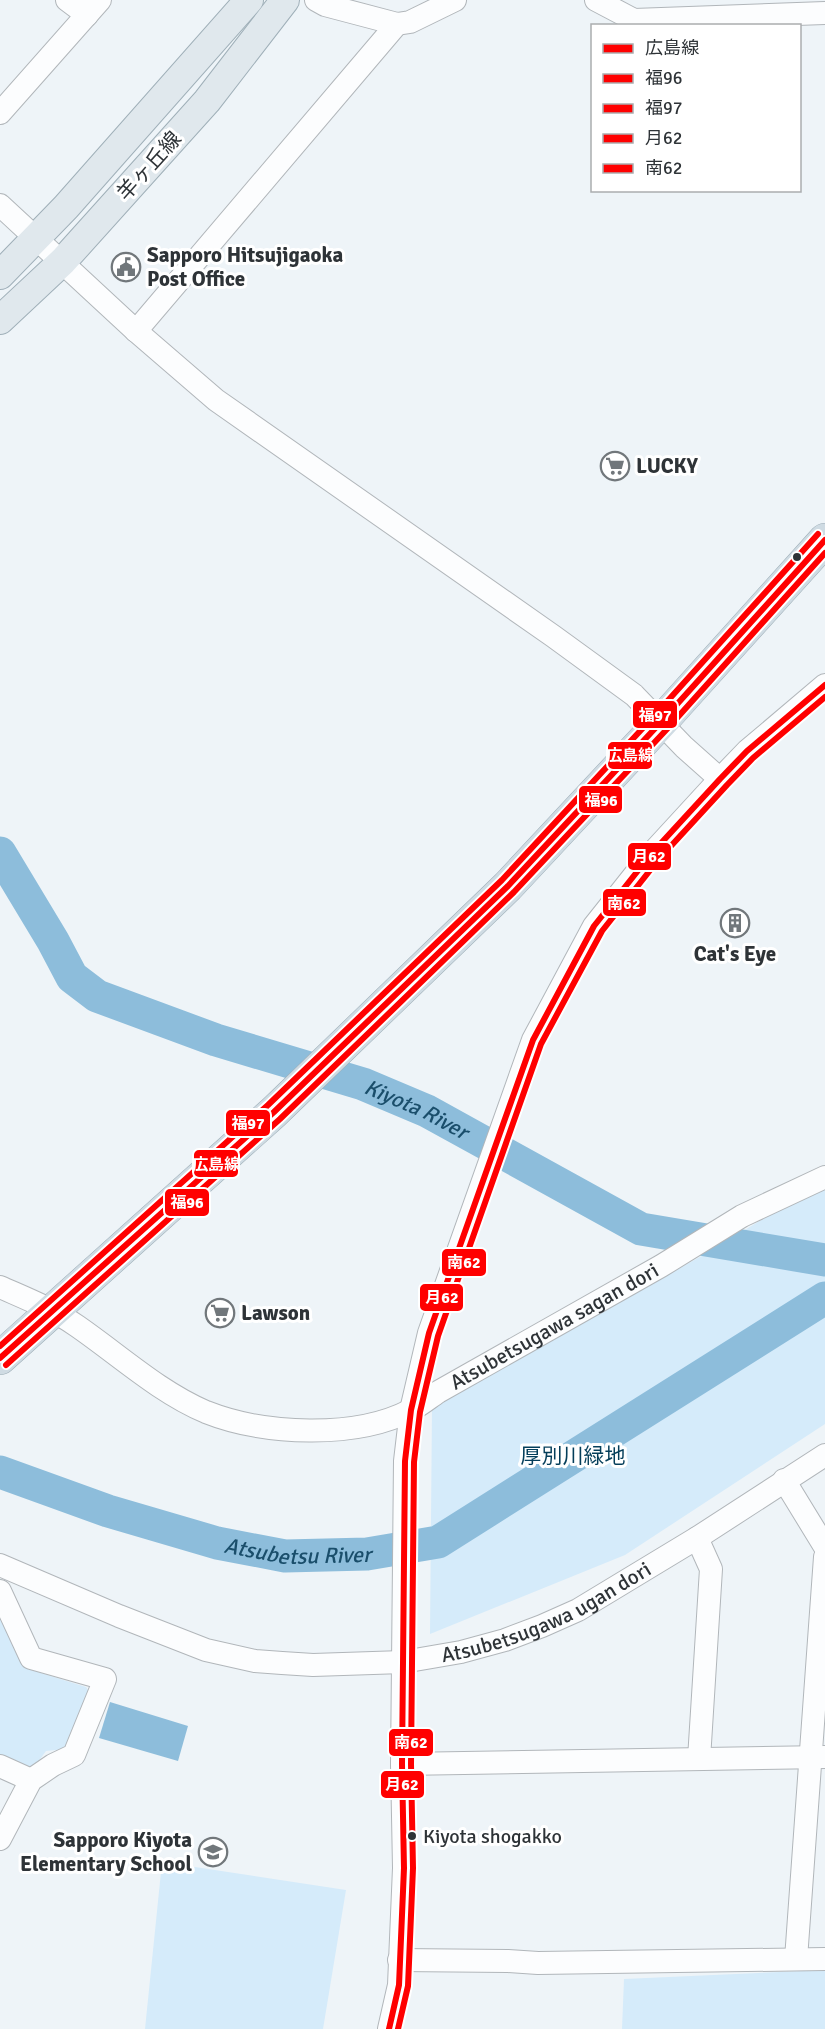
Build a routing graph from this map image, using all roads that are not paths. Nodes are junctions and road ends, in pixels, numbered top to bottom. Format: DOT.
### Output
graph roads {
  1 [pos="67,0"];
  2 [pos="285,0"];
  3 [pos="316,0"];
  4 [pos="455,0"];
  5 [pos="596,0"];
  6 [pos="246,1"];
  7 [pos="94,8"];
  8 [pos="825,13"];
  9 [pos="397,24"];
  10 [pos="0,113"];
  11 [pos="0,205"];
  12 [pos="36,237"];
  13 [pos="63,261"];
  14 [pos="0,275"];
  15 [pos="0,320"];
  16 [pos="136,331"];
  17 [pos="825,540"];
  18 [pos="825,686"];
  19 [pos="661,722"];
  20 [pos="720,778"];
  21 [pos="825,1177"];
  22 [pos="0,1287"];
  23 [pos="52,1310"];
  24 [pos="0,1358"];
  25 [pos="411,1410"];
  26 [pos="825,1455"];
  27 [pos="784,1480"];
  28 [pos="697,1538"];
  29 [pos="825,1547"];
  30 [pos="825,1557"];
  31 [pos="0,1565"];
  32 [pos="0,1591"];
  33 [pos="403,1662"];
  34 [pos="817,1757"];
  35 [pos="699,1759"];
  36 [pos="402,1764"];
  37 [pos="0,1766"];
  38 [pos="31,1780"];
  39 [pos="0,1839"];
  40 [pos="796,1959"];
  41 [pos="825,1959"];
  42 [pos="399,1960"];
  43 [pos="389,2029"];
  1 -- 7 [label="street"];
  2 -- 13 [label="main road, 羊ヶ丘線"];
  3 -- 9 [label="street"];
  4 -- 9 [label="street"];
  5 -- 8 [label="street"];
  6 -- 12 [label="main road, 羊ヶ丘線"];
  7 -- 10 [label="street"];
  9 -- 16 [label="street"];
  11 -- 12 [label="street"];
  12 -- 13 [label="street"];
  12 -- 14 [label="main road, 羊ヶ丘線"];
  13 -- 15 [label="main road, 羊ヶ丘線"];
  13 -- 16 [label="street"];
  16 -- 19 [label="street"];
  17 -- 19 [label="highway"];
  18 -- 20 [label="street"];
  19 -- 20 [label="street"];
  19 -- 23 [label="highway"];
  20 -- 25 [label="street"];
  21 -- 25 [label="street, Atsubetsugawa sagan dori"];
  22 -- 23 [label="street, Atsubetsugawa sagan dori"];
  23 -- 24 [label="highway"];
  23 -- 25 [label="street, Atsubetsugawa sagan dori"];
  25 -- 33 [label="street"];
  26 -- 27 [label="street, Atsubetsugawa ugan dori"];
  27 -- 28 [label="street, Atsubetsugawa ugan dori"];
  27 -- 29 [label="street"];
  28 -- 33 [label="street, Atsubetsugawa ugan dori"];
  28 -- 35 [label="street"];
  30 -- 34 [label="street"];
  31 -- 33 [label="street, Atsubetsugawa ugan dori"];
  32 -- 38 [label="street"];
  33 -- 36 [label="street"];
  34 -- 35 [label="street"];
  34 -- 40 [label="street"];
  35 -- 36 [label="street"];
  36 -- 42 [label="street"];
  37 -- 38 [label="street"];
  38 -- 39 [label="street"];
  40 -- 41 [label="street"];
  40 -- 42 [label="street"];
  42 -- 43 [label="street"];
}
